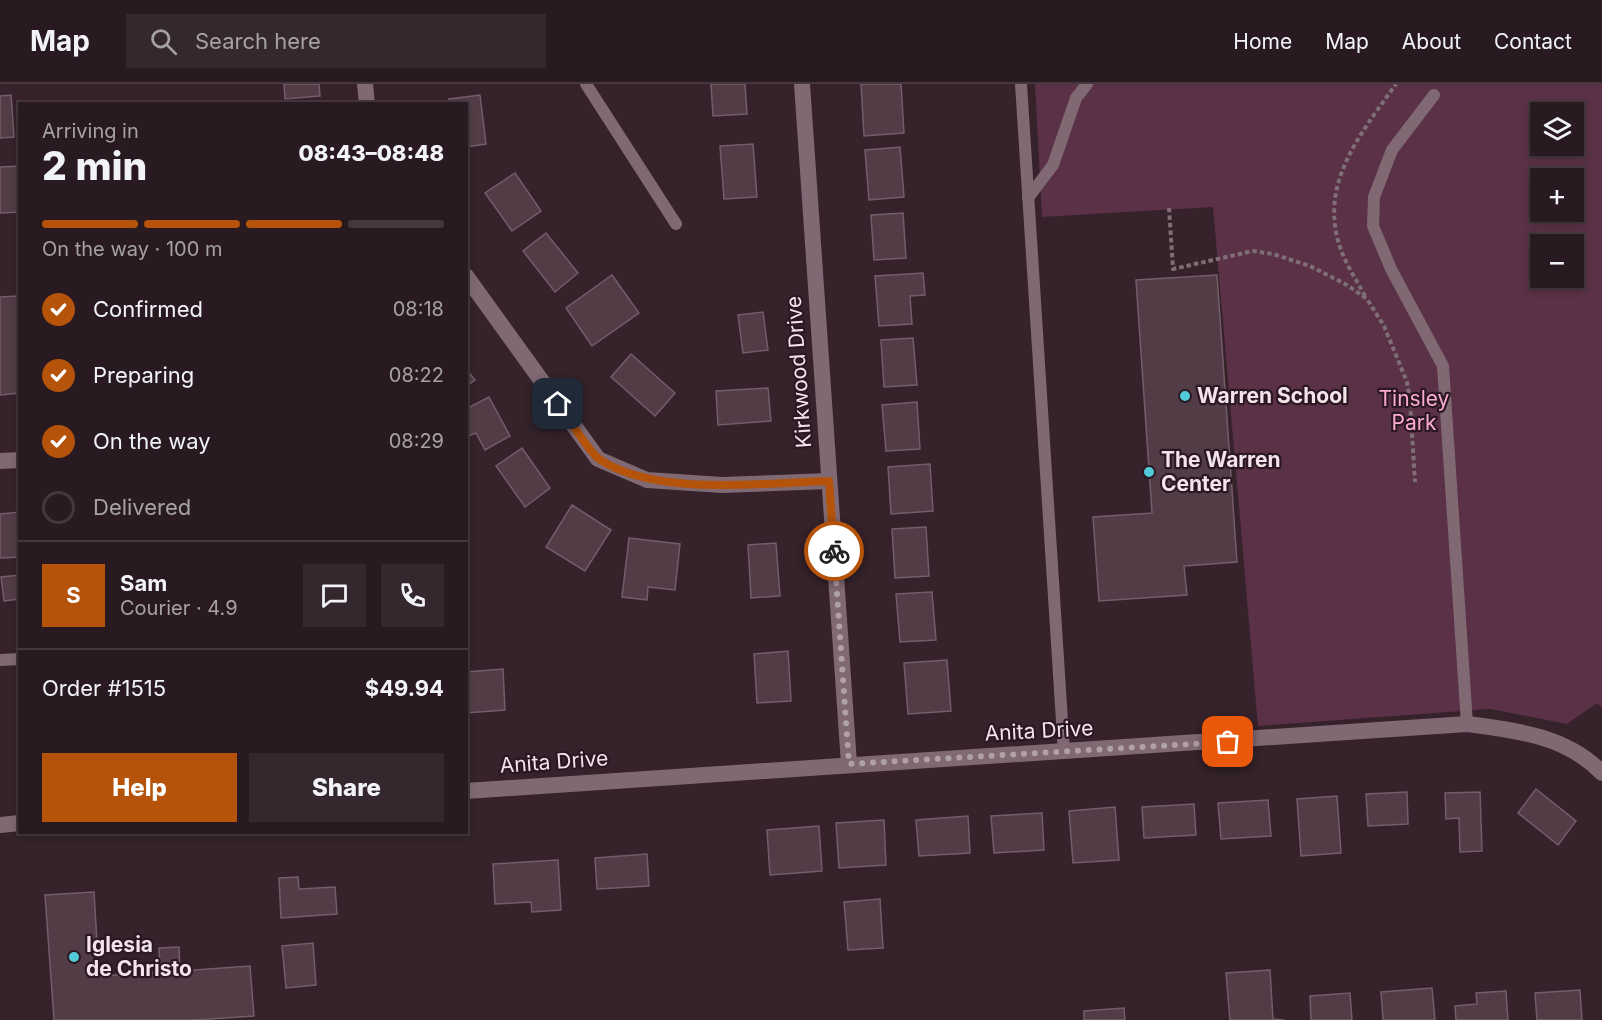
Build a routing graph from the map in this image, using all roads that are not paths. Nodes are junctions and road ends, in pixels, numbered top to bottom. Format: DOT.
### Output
graph roads {
  1 [pos="365,84"];
  2 [pos="586,84"];
  3 [pos="802,84"];
  4 [pos="1021,84"];
  5 [pos="1088,84"];
  6 [pos="1434,95"];
  7 [pos="367,102"];
  8 [pos="1028,198"];
  9 [pos="676,224"];
  10 [pos="468,279"];
  11 [pos="18,460"];
  12 [pos="0,461"];
  13 [pos="829,481"];
  14 [pos="18,659"];
  15 [pos="0,660"];
  16 [pos="1467,724"];
  17 [pos="1064,752"];
  18 [pos="849,764"];
  19 [pos="1602,773"];
  20 [pos="468,790"];
  21 [pos="18,823"];
  22 [pos="0,825"];
  1 -- 7 [label="street"];
  2 -- 9 [label="lane"];
  3 -- 13 [label="street, Kirkwood Drive"];
  4 -- 8 [label="lane"];
  5 -- 8 [label="lane"];
  6 -- 16 [label="lane"];
  8 -- 17 [label="lane"];
  10 -- 13 [label="street"];
  11 -- 12 [label="street"];
  13 -- 18 [label="street, Kirkwood Drive"];
  14 -- 15 [label="lane"];
  16 -- 17 [label="street, Anita Drive"];
  16 -- 19 [label="street, Anita Drive"];
  17 -- 18 [label="street, Anita Drive"];
  18 -- 20 [label="street, Anita Drive"];
  21 -- 22 [label="street"];
}
